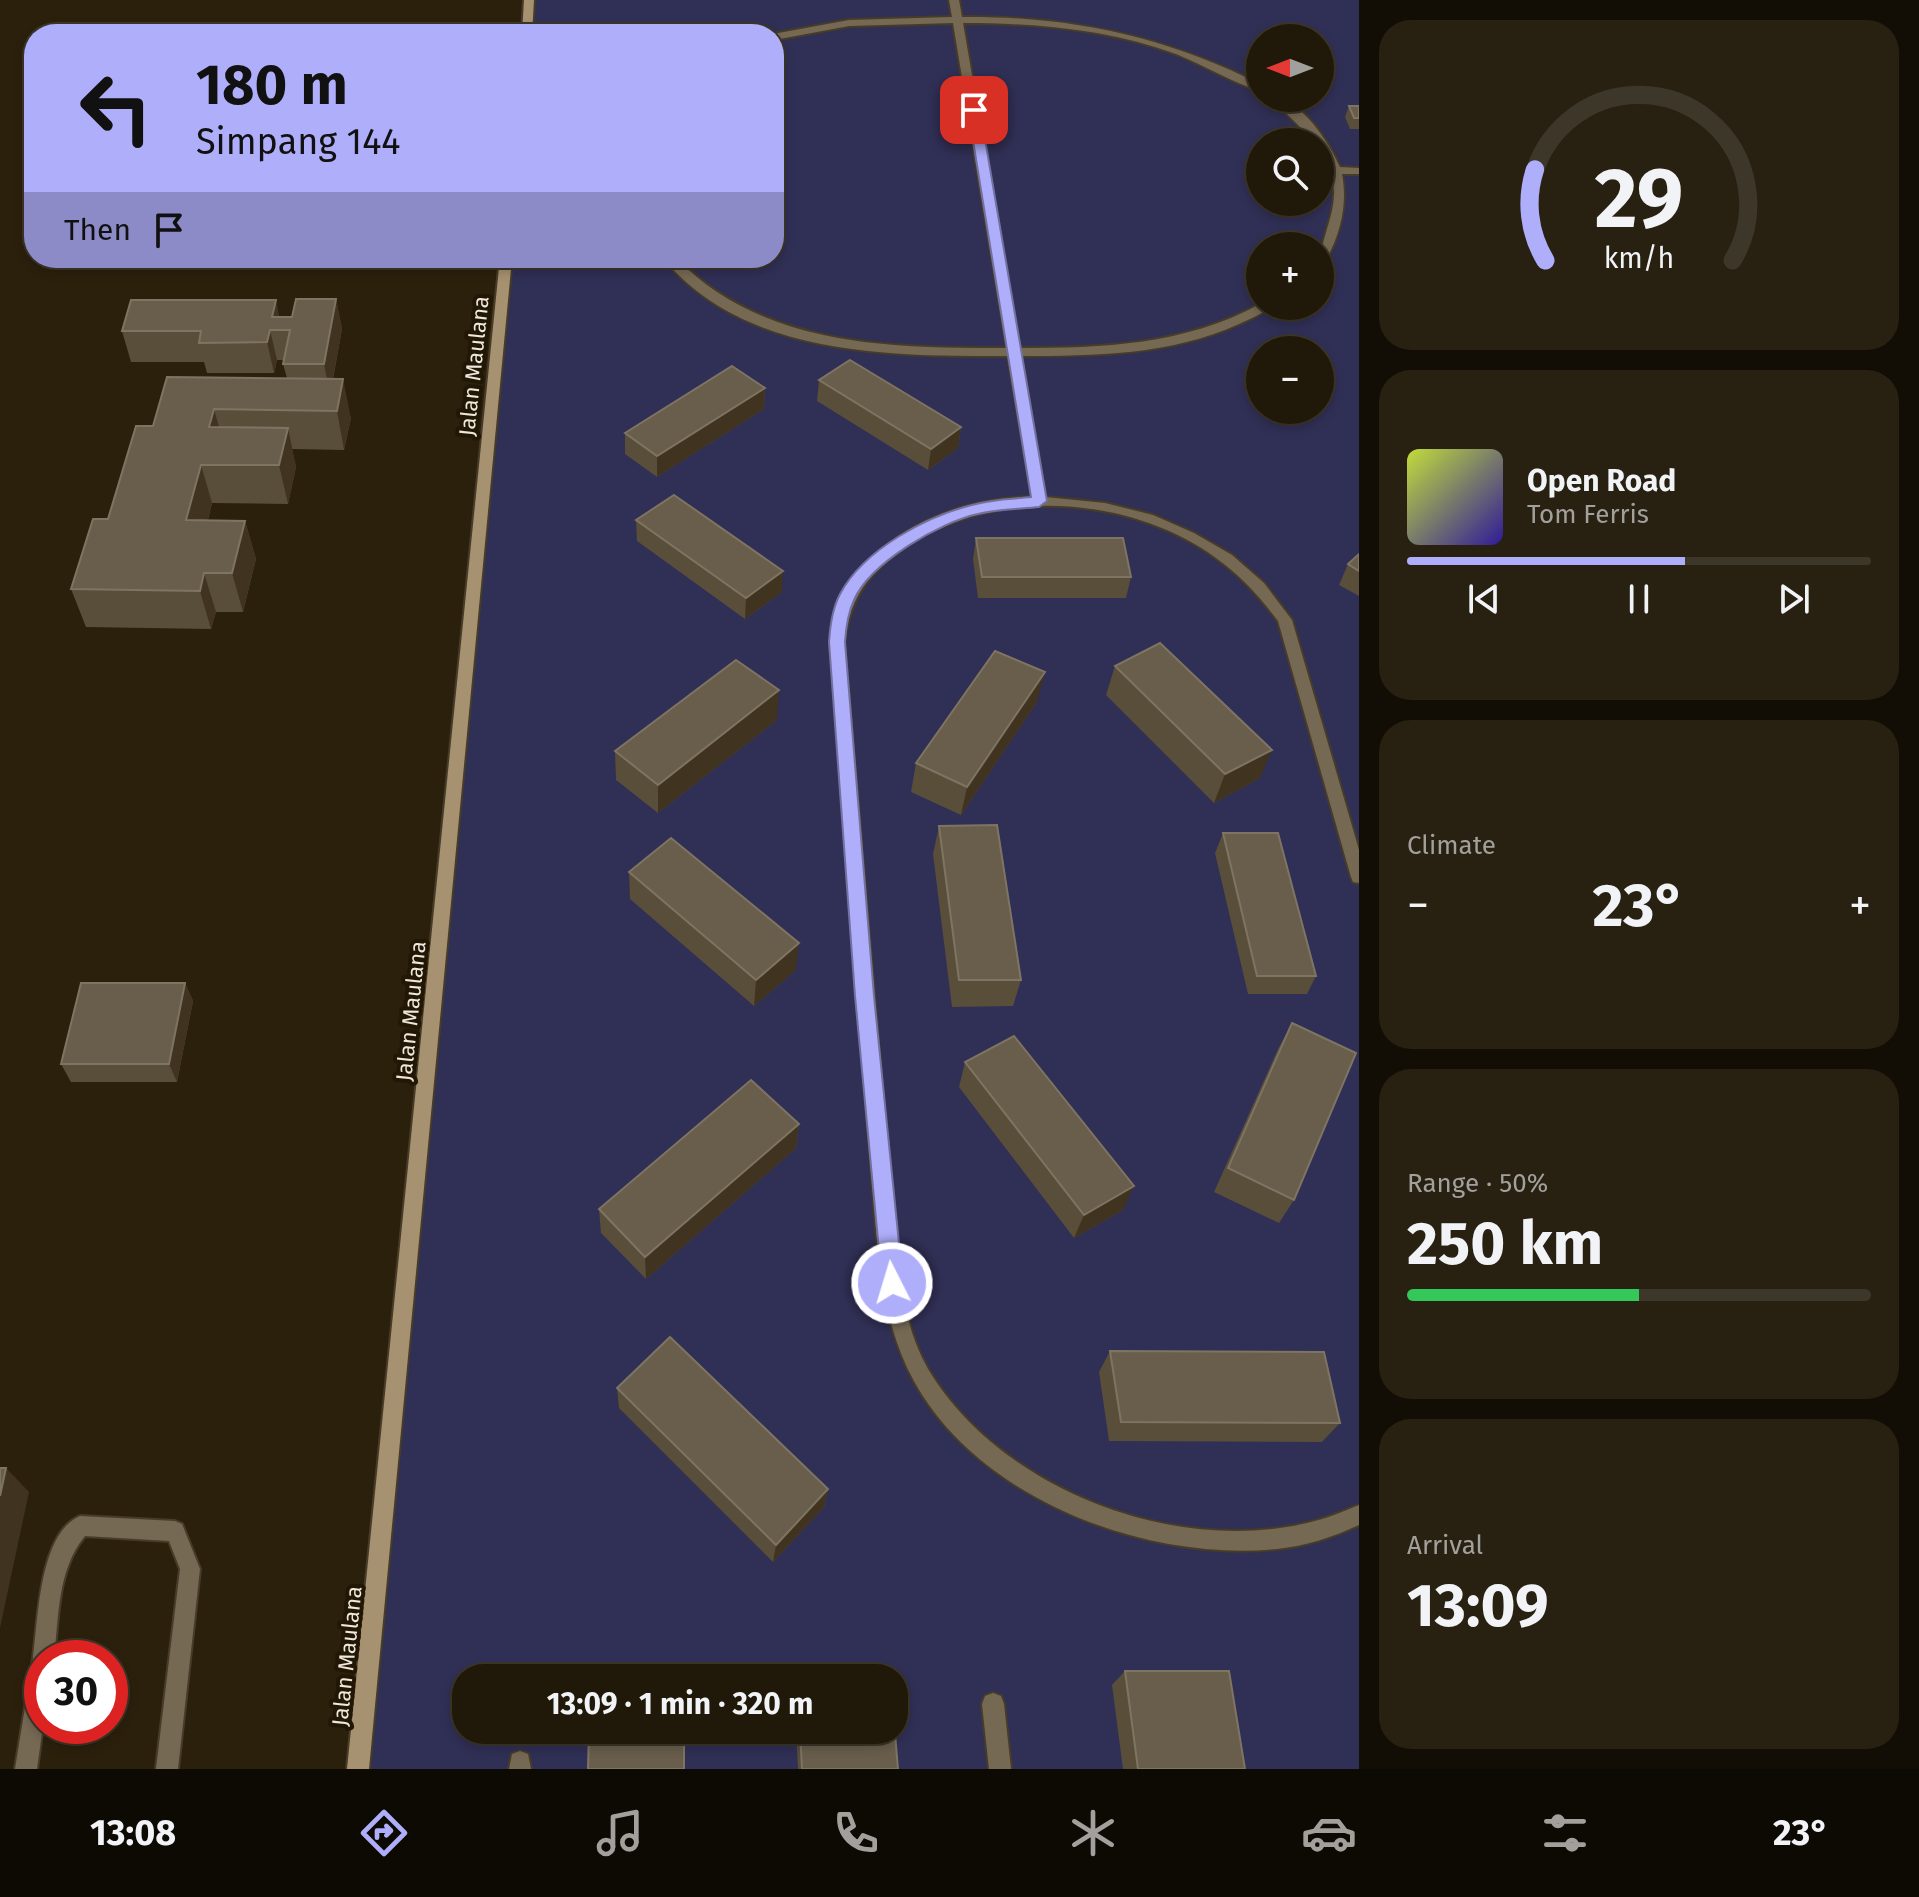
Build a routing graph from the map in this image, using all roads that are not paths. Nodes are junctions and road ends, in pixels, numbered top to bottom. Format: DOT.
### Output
graph roads {
  1 [pos="529,0"];
  2 [pos="954,0"];
  3 [pos="958,20"];
  4 [pos="528,24"];
  5 [pos="784,35"];
  6 [pos="1246,81"];
  7 [pos="1292,112"];
  8 [pos="1335,170"];
  9 [pos="1359,171"];
  10 [pos="1334,234"];
  11 [pos="505,268"];
  12 [pos="680,268"];
  13 [pos="1246,315"];
  14 [pos="1016,352"];
  15 [pos="1039,501"];
  16 [pos="1359,877"];
  17 [pos="1359,1515"];
  18 [pos="46,1640"];
  19 [pos="993,1704"];
  20 [pos="30,1744"];
  21 [pos="26,1769"];
  22 [pos="167,1769"];
  23 [pos="358,1769"];
  24 [pos="1000,1769"];
  1 -- 4 [label="main road"];
  2 -- 3 [label="street"];
  3 -- 5 [label="street"];
  3 -- 6 [label="street"];
  3 -- 14 [label="street"];
  7 -- 8 [label="street"];
  8 -- 9 [label="street"];
  8 -- 10 [label="street"];
  11 -- 23 [label="main road, Jalan Maulana"];
  12 -- 14 [label="street"];
  13 -- 14 [label="street"];
  14 -- 15 [label="street"];
  15 -- 16 [label="street"];
  15 -- 17 [label="street"];
  18 -- 22 [label="street"];
  19 -- 24 [label="street"];
  20 -- 21 [label="street"];
}
